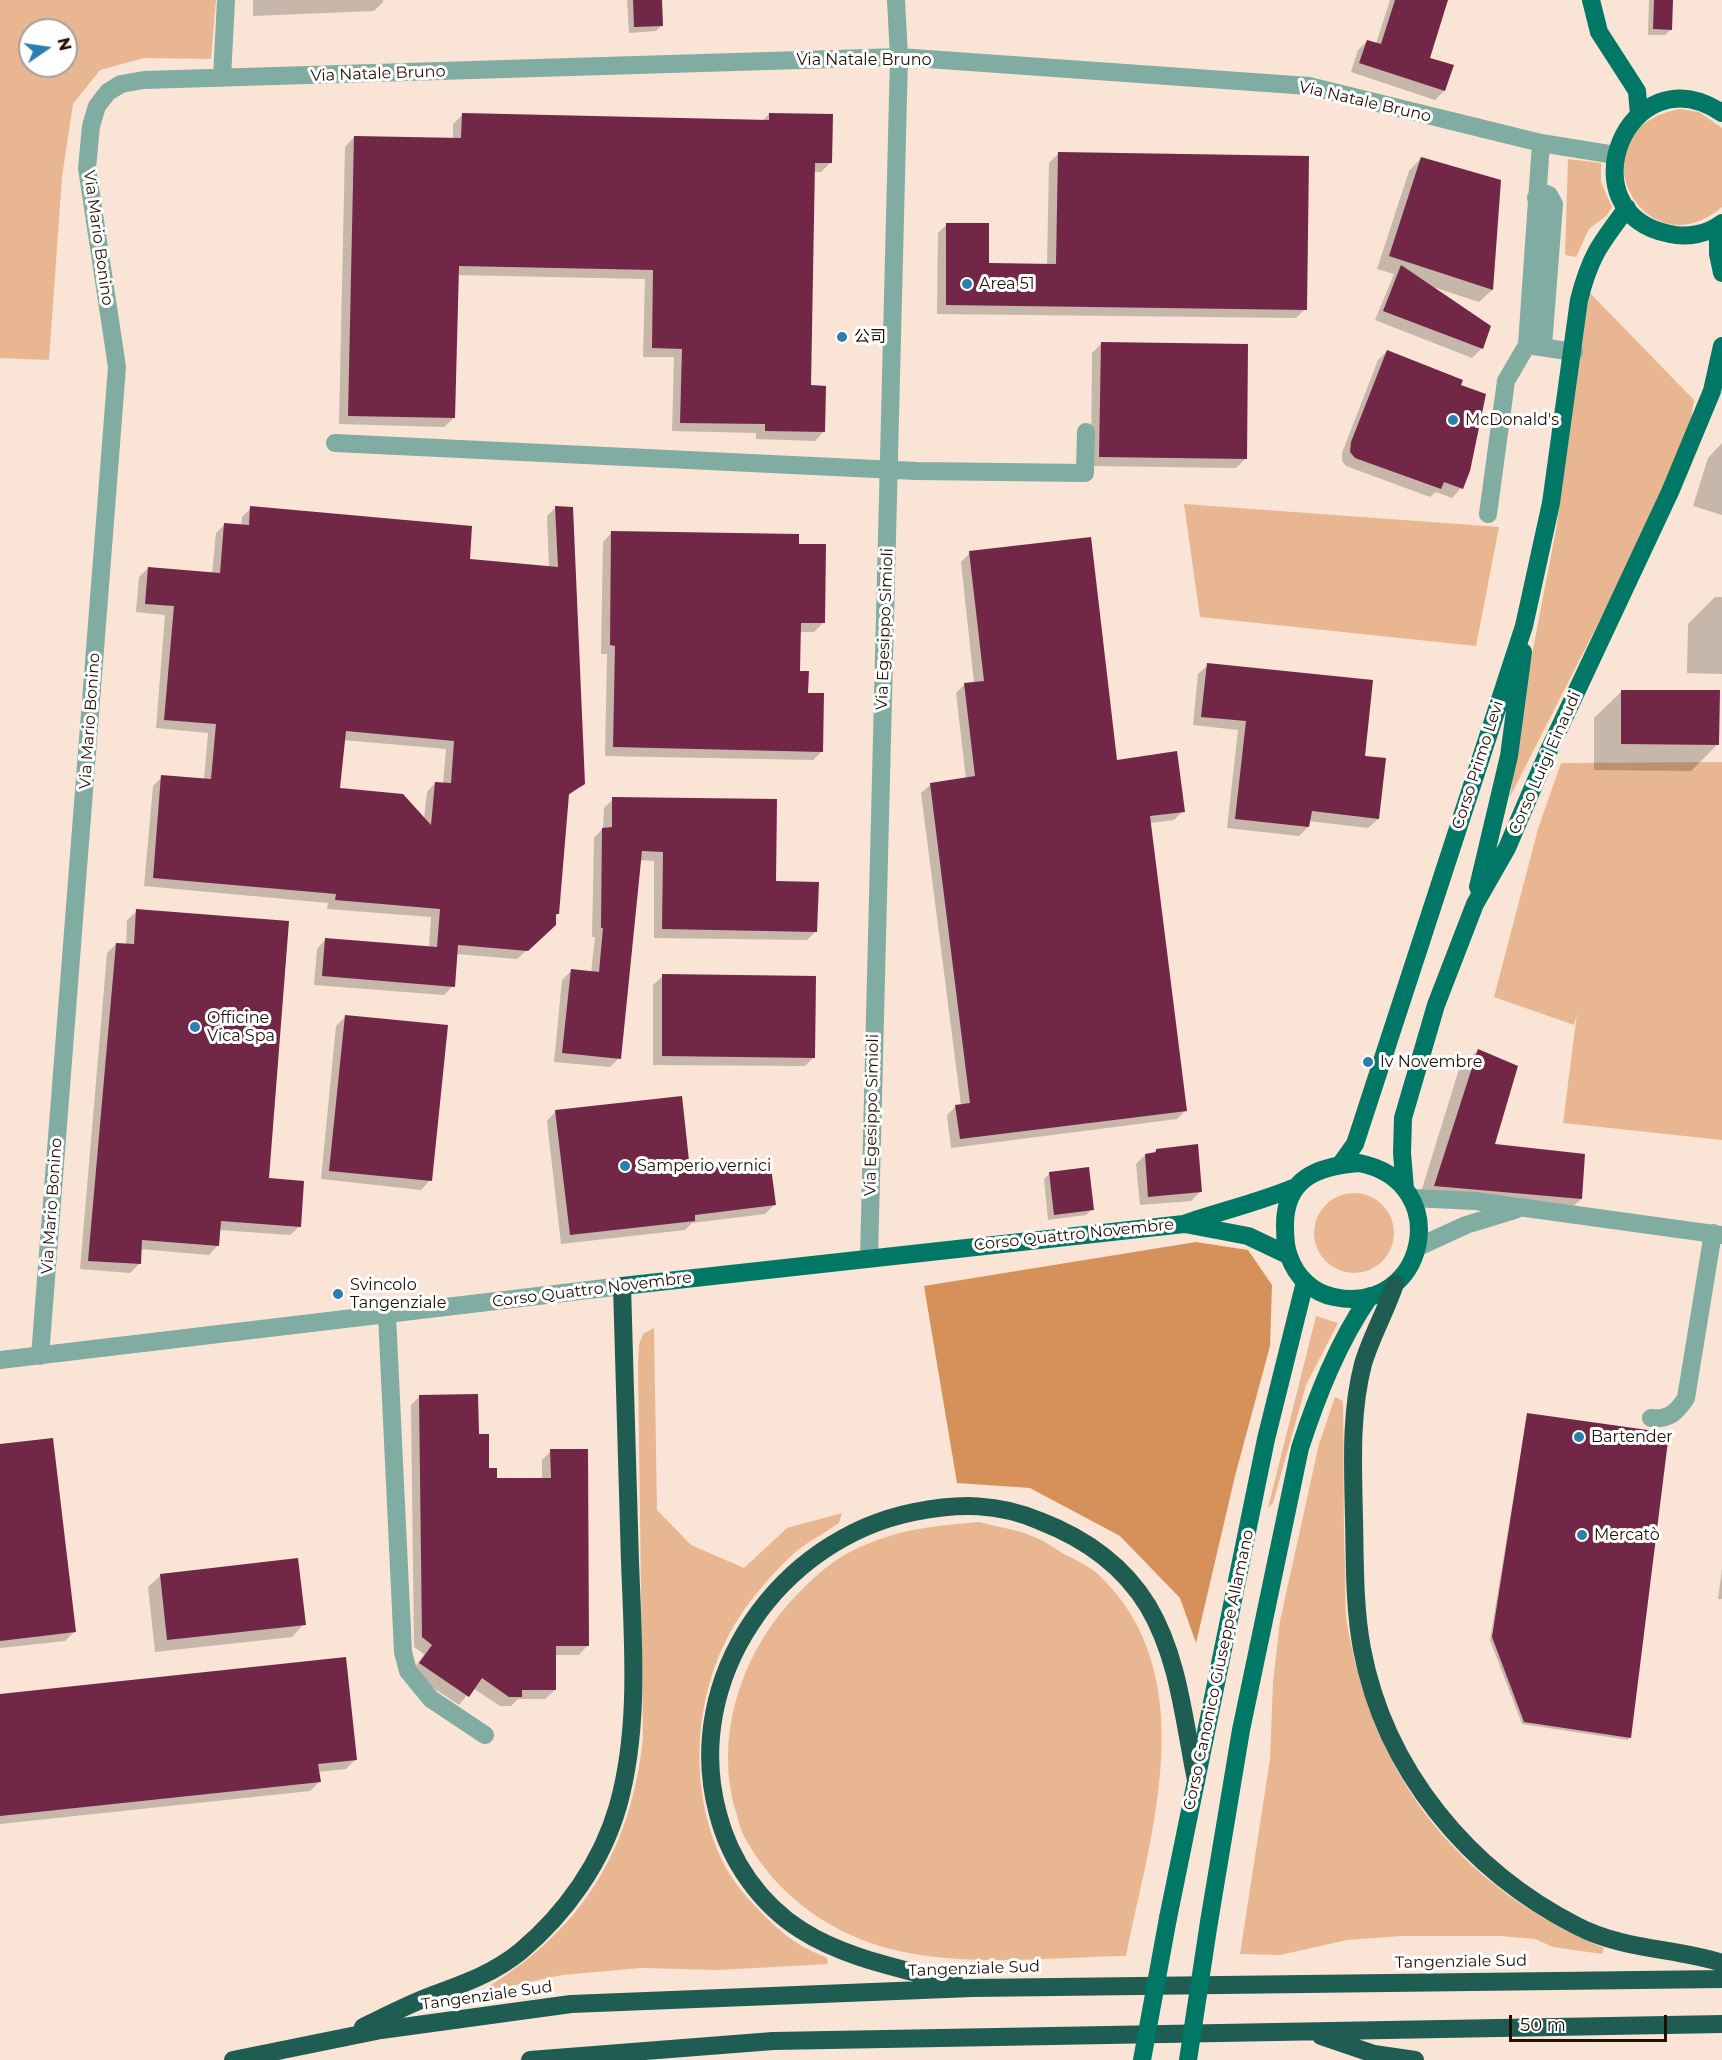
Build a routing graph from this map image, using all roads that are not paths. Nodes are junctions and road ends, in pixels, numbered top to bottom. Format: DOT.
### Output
graph roads {
  1 [pos="226,0"];
  2 [pos="896,0"];
  3 [pos="1591,0"];
  4 [pos="899,57"];
  5 [pos="1629,75"];
  6 [pos="222,78"];
  7 [pos="108,92"];
  8 [pos="1678,99"];
  9 [pos="1722,113"];
  10 [pos="1639,115"];
  11 [pos="1540,143"];
  12 [pos="1615,155"];
  13 [pos="1627,208"];
  14 [pos="1720,224"];
  15 [pos="1722,273"];
  16 [pos="1535,345"];
  17 [pos="1722,346"];
  18 [pos="1574,352"];
  19 [pos="1086,432"];
  20 [pos="335,442"];
  21 [pos="889,469"];
  22 [pos="1488,514"];
  23 [pos="1524,626"];
  24 [pos="1474,904"];
  25 [pos="1340,1165"];
  26 [pos="1293,1188"];
  27 [pos="1409,1193"];
  28 [pos="1523,1208"];
  29 [pos="1184,1224"];
  30 [pos="1718,1234"];
  31 [pos="1418,1247"];
  32 [pos="1288,1255"];
  33 [pos="868,1258"];
  34 [pos="1305,1282"];
  35 [pos="1395,1284"];
  36 [pos="622,1286"];
  37 [pos="1370,1296"];
  38 [pos="387,1315"];
  39 [pos="40,1356"];
  40 [pos="0,1360"];
  41 [pos="1651,1418"];
  42 [pos="484,1734"];
  43 [pos="1196,1780"];
  44 [pos="1722,1963"];
  45 [pos="1722,1979"];
  46 [pos="972,1988"];
  47 [pos="1722,2024"];
  48 [pos="1308,2031"];
  49 [pos="339,2038"];
  50 [pos="233,2060"];
  51 [pos="530,2060"];
  52 [pos="1142,2060"];
  53 [pos="1188,2060"];
  54 [pos="1415,2060"];
  1 -- 6 [label="street"];
  2 -- 4 [label="street, Via Egesippo Simioli"];
  3 -- 5 [label="main road"];
  4 -- 6 [label="street, Via Natale Bruno"];
  4 -- 11 [label="street, Via Natale Bruno"];
  4 -- 21 [label="street, Via Egesippo Simioli"];
  5 -- 8 [label="main road"];
  5 -- 10 [label="main road"];
  6 -- 7 [label="street, Via Natale Bruno"];
  7 -- 39 [label="street, Via Mario Bonino"];
  8 -- 9 [label="main road"];
  8 -- 10 [label="main road"];
  10 -- 12 [label="main road"];
  11 -- 12 [label="street, Via Natale Bruno"];
  11 -- 16 [label="street"];
  12 -- 13 [label="main road"];
  13 -- 14 [label="main road"];
  13 -- 18 [label="main road, Corso Primo Levi"];
  14 -- 15 [label="main road"];
  16 -- 18 [label="street"];
  16 -- 22 [label="street"];
  17 -- 24 [label="main road, Corso Luigi Einaudi"];
  18 -- 23 [label="main road, Corso Primo Levi"];
  19 -- 21 [label="street"];
  20 -- 21 [label="street"];
  21 -- 33 [label="street, Via Egesippo Simioli"];
  23 -- 24 [label="main road, Corso Primo Levi"];
  23 -- 25 [label="main road, Corso Primo Levi"];
  24 -- 27 [label="main road, Corso Luigi Einaudi"];
  25 -- 26 [label="main road"];
  25 -- 27 [label="main road"];
  26 -- 29 [label="main road, Corso Quattro Novembre"];
  26 -- 32 [label="main road"];
  27 -- 28 [label="street"];
  27 -- 31 [label="main road"];
  28 -- 30 [label="street"];
  28 -- 31 [label="street"];
  29 -- 32 [label="main road, Corso Quattro Novembre"];
  29 -- 33 [label="main road, Corso Quattro Novembre"];
  30 -- 41 [label="street"];
  31 -- 35 [label="main road"];
  32 -- 34 [label="main road"];
  33 -- 36 [label="main road, Corso Quattro Novembre"];
  34 -- 37 [label="main road"];
  34 -- 43 [label="main road, Corso Canonico Giuseppe Allamano"];
  35 -- 37 [label="main road"];
  35 -- 44 [label="highway"];
  36 -- 38 [label="street, Corso Quattro Novembre"];
  36 -- 49 [label="highway"];
  37 -- 53 [label="main road, Corso Canonico Giuseppe Allamano, bridge"];
  38 -- 39 [label="street, Corso Quattro Novembre"];
  38 -- 42 [label="street"];
  39 -- 40 [label="street, Corso Quattro Novembre"];
  43 -- 46 [label="highway"];
  43 -- 52 [label="main road, Corso Canonico Giuseppe Allamano, bridge"];
  45 -- 46 [label="highway, Tangenziale Sud"];
  46 -- 49 [label="highway, Tangenziale Sud"];
  47 -- 48 [label="highway"];
  48 -- 51 [label="highway"];
  48 -- 54 [label="highway"];
  49 -- 50 [label="highway, Tangenziale Sud"];
}
